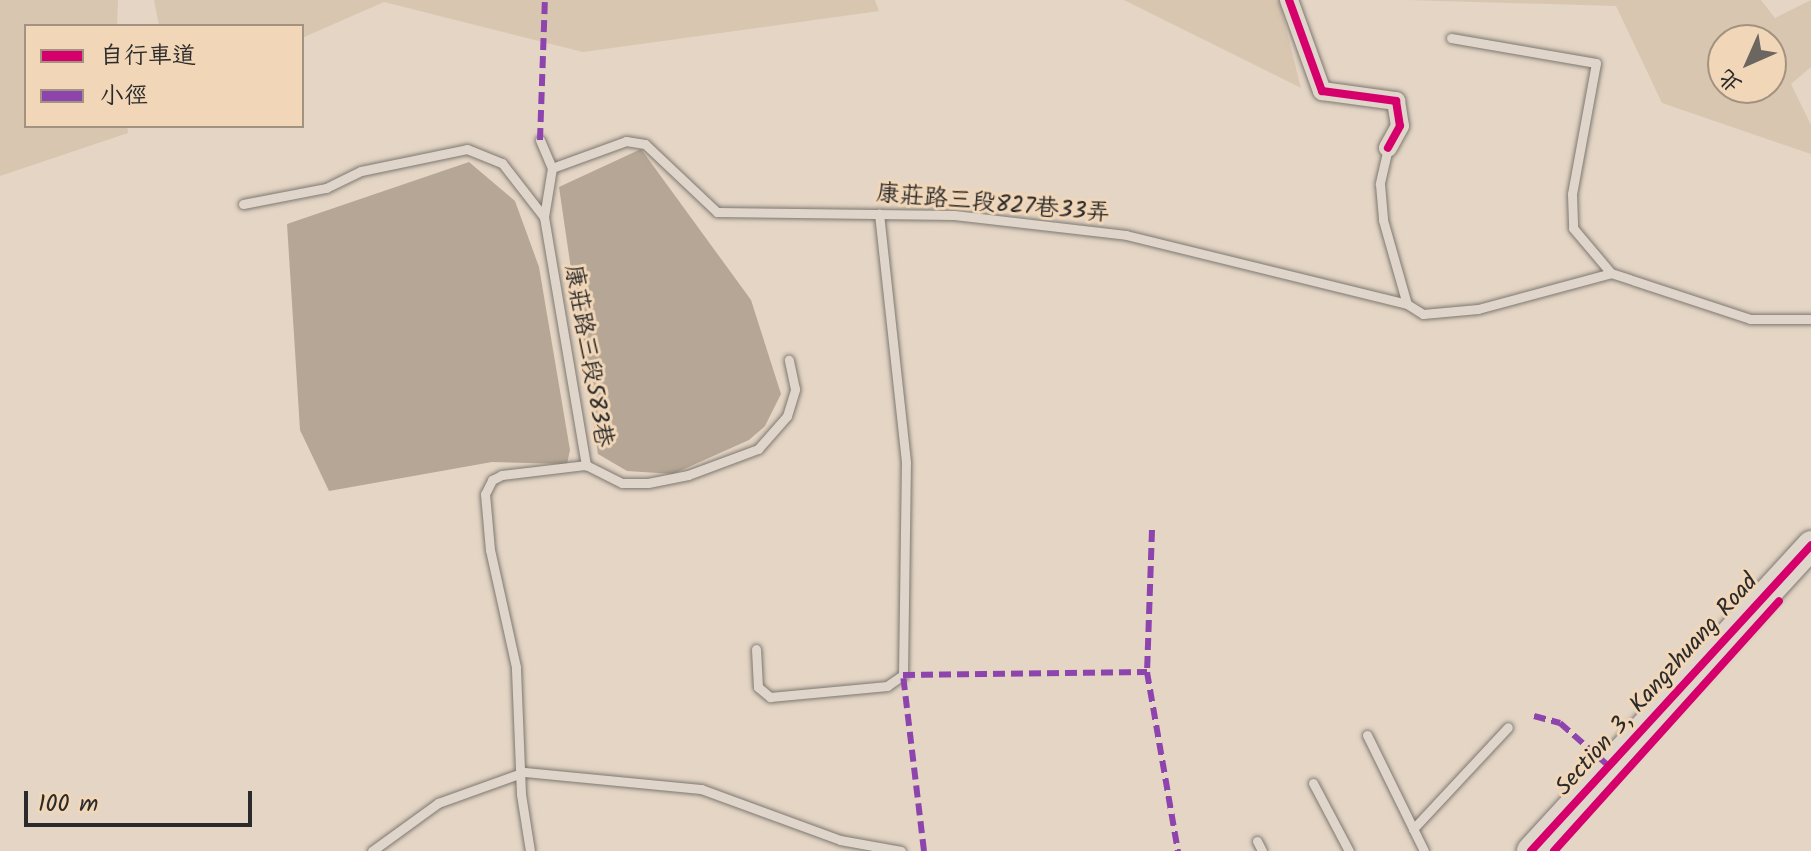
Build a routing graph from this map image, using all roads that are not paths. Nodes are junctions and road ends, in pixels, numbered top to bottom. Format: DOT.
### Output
graph roads {
  1 [pos="1289,0"];
  2 [pos="1451,38"];
  3 [pos="540,140"];
  4 [pos="1388,148"];
  5 [pos="552,168"];
  6 [pos="243,204"];
  7 [pos="879,213"];
  8 [pos="544,217"];
  9 [pos="1611,273"];
  10 [pos="1407,304"];
  11 [pos="1811,319"];
  12 [pos="789,360"];
  13 [pos="586,465"];
  14 [pos="1811,545"];
  15 [pos="1811,566"];
  16 [pos="756,649"];
  17 [pos="1508,727"];
  18 [pos="1367,735"];
  19 [pos="524,772"];
  20 [pos="1313,783"];
  21 [pos="1413,829"];
  22 [pos="372,851"];
  23 [pos="530,851"];
  24 [pos="901,851"];
  25 [pos="1349,851"];
  26 [pos="1424,851"];
  27 [pos="1531,851"];
  28 [pos="1554,851"];
  1 -- 4 [label="street"];
  2 -- 9 [label="lane"];
  3 -- 5 [label="lane"];
  4 -- 10 [label="lane"];
  5 -- 7 [label="lane, 康莊路三段827巷33弄"];
  5 -- 8 [label="lane"];
  6 -- 8 [label="lane, 康莊路三段583巷"];
  7 -- 10 [label="lane, 康莊路三段827巷33弄"];
  7 -- 16 [label="lane"];
  8 -- 13 [label="lane, 康莊路三段583巷"];
  9 -- 10 [label="lane, 康莊路三段827巷33弄"];
  9 -- 11 [label="lane"];
  12 -- 13 [label="lane"];
  13 -- 19 [label="lane, 康莊路三段583巷"];
  14 -- 27 [label="main road, Section 3, Kangzhuang Road"];
  15 -- 28 [label="main road, Section 3, Kangzhuang Road"];
  17 -- 21 [label="lane"];
  18 -- 21 [label="lane"];
  19 -- 22 [label="lane"];
  19 -- 23 [label="lane"];
  19 -- 24 [label="lane"];
  20 -- 25 [label="lane"];
  21 -- 26 [label="lane"];
}
